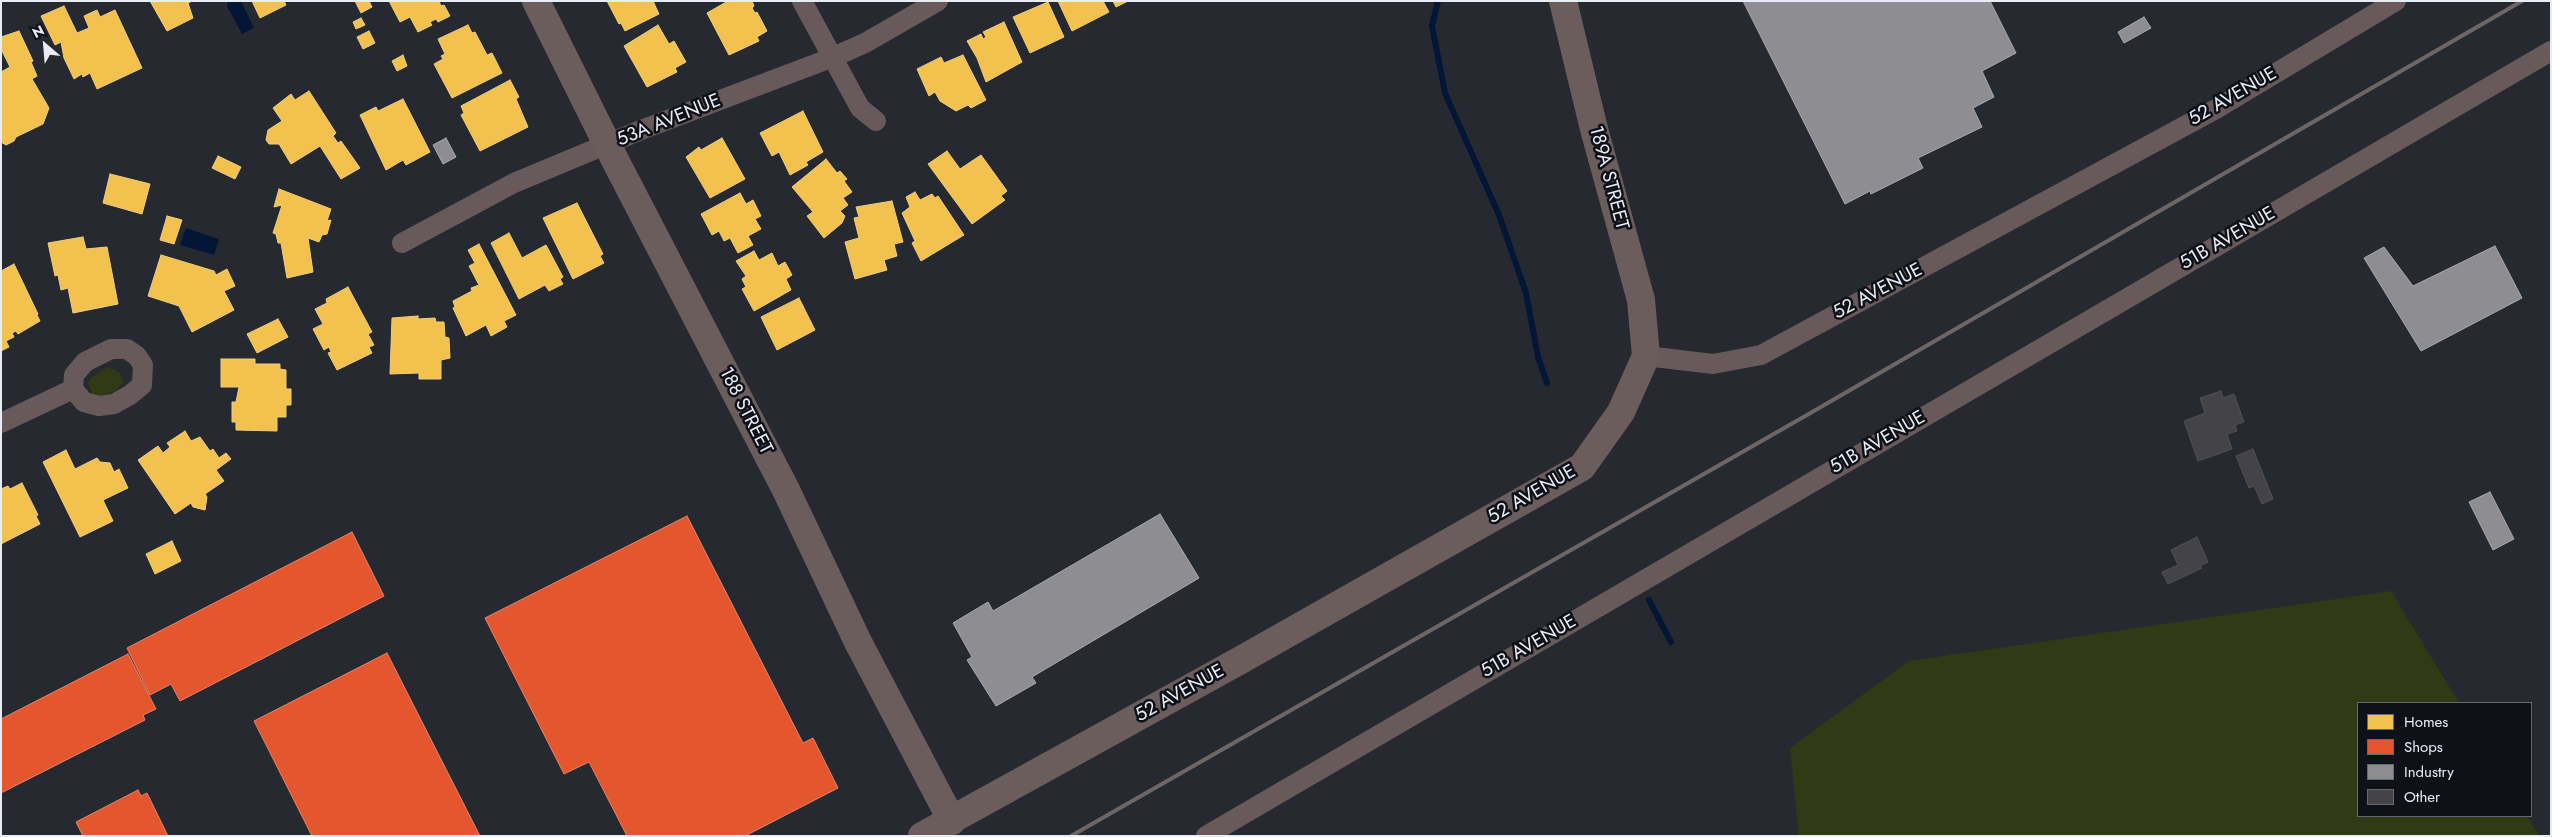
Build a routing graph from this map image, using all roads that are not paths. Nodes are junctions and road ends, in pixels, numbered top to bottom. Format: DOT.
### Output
graph roads {
  1 [pos="536,1"];
  2 [pos="802,1"];
  3 [pos="938,1"];
  4 [pos="1562,1"];
  5 [pos="2396,1"];
  6 [pos="2551,51"];
  7 [pos="831,58"];
  8 [pos="876,121"];
  9 [pos="608,146"];
  10 [pos="402,242"];
  11 [pos="1646,356"];
  12 [pos="73,389"];
  13 [pos="1,423"];
  14 [pos="952,821"];
  15 [pos="922,836"];
  16 [pos="1206,836"];
  1 -- 9 [label="street, 188 STREET"];
  2 -- 7 [label="street"];
  3 -- 7 [label="street, 53A AVENUE"];
  4 -- 11 [label="street, 189A STREET"];
  5 -- 11 [label="street, 52 AVENUE"];
  6 -- 16 [label="street, 51B AVENUE"];
  7 -- 8 [label="street"];
  7 -- 9 [label="street, 53A AVENUE"];
  9 -- 10 [label="street, 53A AVENUE"];
  9 -- 14 [label="street, 188 STREET"];
  11 -- 14 [label="street, 52 AVENUE"];
  12 -- 13 [label="street"];
  14 -- 15 [label="street, 52 AVENUE"];
}
